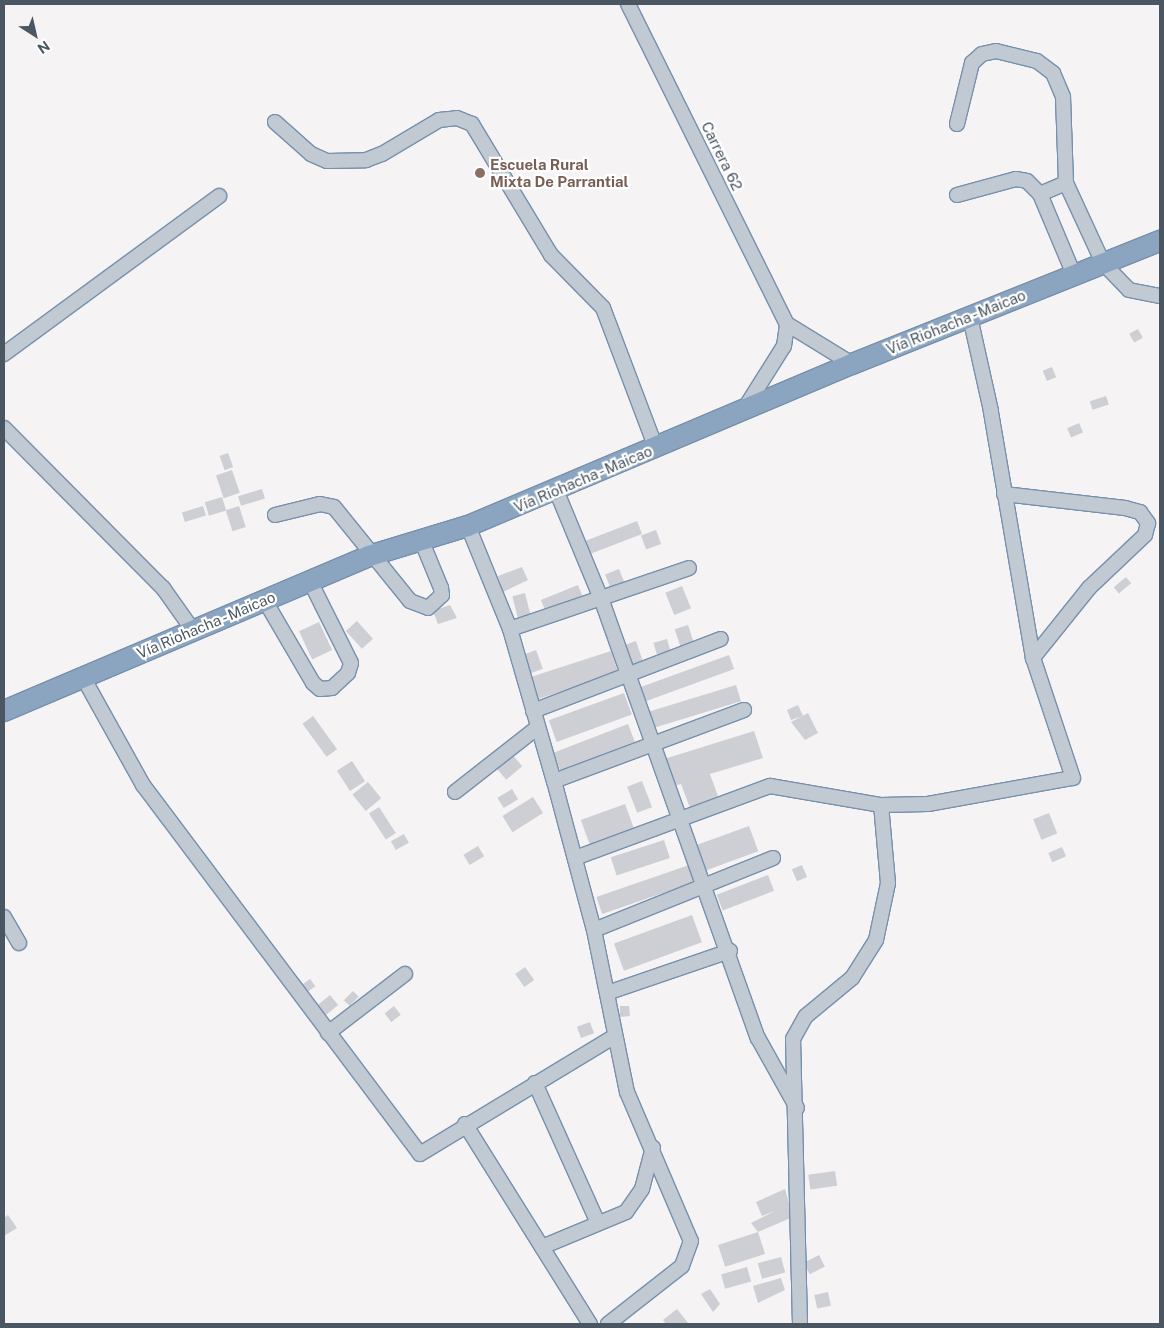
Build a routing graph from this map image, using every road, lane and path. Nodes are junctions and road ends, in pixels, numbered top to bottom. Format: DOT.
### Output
graph roads {
  1 [pos="628,4"];
  2 [pos="275,122"];
  3 [pos="958,124"];
  4 [pos="1066,184"];
  5 [pos="1040,194"];
  6 [pos="957,195"];
  7 [pos="219,196"];
  8 [pos="1160,241"];
  9 [pos="1103,264"];
  10 [pos="1074,275"];
  11 [pos="1160,296"];
  12 [pos="970,317"];
  13 [pos="786,324"];
  14 [pos="4,354"];
  15 [pos="852,364"];
  16 [pos="743,412"];
  17 [pos="4,428"];
  18 [pos="656,448"];
  19 [pos="556,490"];
  20 [pos="1004,494"];
  21 [pos="275,515"];
  22 [pos="468,526"];
  23 [pos="422,542"];
  24 [pos="369,556"];
  25 [pos="689,568"];
  26 [pos="310,581"];
  27 [pos="264,599"];
  28 [pos="602,601"];
  29 [pos="192,629"];
  30 [pos="510,629"];
  31 [pos="721,639"];
  32 [pos="1033,658"];
  33 [pos="628,677"];
  34 [pos="84,680"];
  35 [pos="744,710"];
  36 [pos="4,711"];
  37 [pos="532,711"];
  38 [pos="538,727"];
  39 [pos="652,744"];
  40 [pos="554,781"];
  41 [pos="455,792"];
  42 [pos="881,805"];
  43 [pos="678,820"];
  44 [pos="575,858"];
  45 [pos="773,858"];
  46 [pos="702,884"];
  47 [pos="4,917"];
  48 [pos="594,930"];
  49 [pos="19,943"];
  50 [pos="730,951"];
  51 [pos="405,974"];
  52 [pos="607,993"];
  53 [pos="328,1033"];
  54 [pos="613,1037"];
  55 [pos="535,1083"];
  56 [pos="797,1108"];
  57 [pos="465,1124"];
  58 [pos="653,1147"];
  59 [pos="598,1223"];
  60 [pos="542,1247"];
  61 [pos="590,1324"];
  62 [pos="608,1324"];
  63 [pos="800,1324"];
  1 -- 13 [label="street, Carrera 62"];
  2 -- 18 [label="street"];
  3 -- 4 [label="street"];
  4 -- 5 [label="street"];
  4 -- 9 [label="street"];
  5 -- 6 [label="street"];
  5 -- 10 [label="street"];
  7 -- 14 [label="street"];
  8 -- 9 [label="highway, Vía Riohacha - Maicao"];
  9 -- 10 [label="highway, Vía Riohacha - Maicao"];
  9 -- 11 [label="street"];
  10 -- 12 [label="highway, Vía Riohacha - Maicao"];
  12 -- 15 [label="highway, Vía Riohacha - Maicao"];
  12 -- 20 [label="street"];
  13 -- 15 [label="street"];
  13 -- 16 [label="street"];
  15 -- 16 [label="highway, Vía Riohacha - Maicao"];
  16 -- 18 [label="highway, Vía Riohacha - Maicao"];
  17 -- 29 [label="street"];
  18 -- 19 [label="highway, Vía Riohacha - Maicao"];
  19 -- 22 [label="highway, Vía Riohacha - Maicao"];
  19 -- 28 [label="street"];
  20 -- 32 [label="street"];
  20 -- 32 [label="street"];
  21 -- 24 [label="street"];
  22 -- 23 [label="highway, Vía Riohacha - Maicao"];
  22 -- 30 [label="street"];
  23 -- 24 [label="highway, Vía Riohacha - Maicao"];
  23 -- 24 [label="street"];
  24 -- 26 [label="highway, Vía Riohacha - Maicao"];
  25 -- 28 [label="street"];
  26 -- 27 [label="highway, Vía Riohacha - Maicao"];
  26 -- 27 [label="street"];
  27 -- 29 [label="highway, Vía Riohacha - Maicao"];
  28 -- 30 [label="street"];
  28 -- 33 [label="street"];
  29 -- 34 [label="highway, Vía Riohacha - Maicao"];
  30 -- 37 [label="street"];
  31 -- 33 [label="street"];
  32 -- 42 [label="street"];
  33 -- 37 [label="street"];
  33 -- 39 [label="street"];
  34 -- 36 [label="highway, Vía Riohacha - Maicao"];
  34 -- 53 [label="street"];
  35 -- 39 [label="street"];
  37 -- 38 [label="street"];
  38 -- 40 [label="street"];
  38 -- 41 [label="street"];
  39 -- 40 [label="street"];
  39 -- 43 [label="street"];
  40 -- 44 [label="street"];
  42 -- 43 [label="street"];
  42 -- 56 [label="street"];
  43 -- 44 [label="street"];
  43 -- 46 [label="street"];
  44 -- 48 [label="street"];
  45 -- 46 [label="street"];
  46 -- 48 [label="street"];
  46 -- 50 [label="street"];
  47 -- 49 [label="street"];
  48 -- 52 [label="street"];
  50 -- 52 [label="street"];
  50 -- 56 [label="street"];
  51 -- 53 [label="street"];
  52 -- 54 [label="street"];
  53 -- 57 [label="street"];
  54 -- 55 [label="street"];
  54 -- 58 [label="street"];
  55 -- 57 [label="street"];
  55 -- 59 [label="street"];
  56 -- 63 [label="street"];
  57 -- 60 [label="street"];
  58 -- 59 [label="street"];
  58 -- 62 [label="street"];
  59 -- 60 [label="street"];
  60 -- 61 [label="street"];
}
